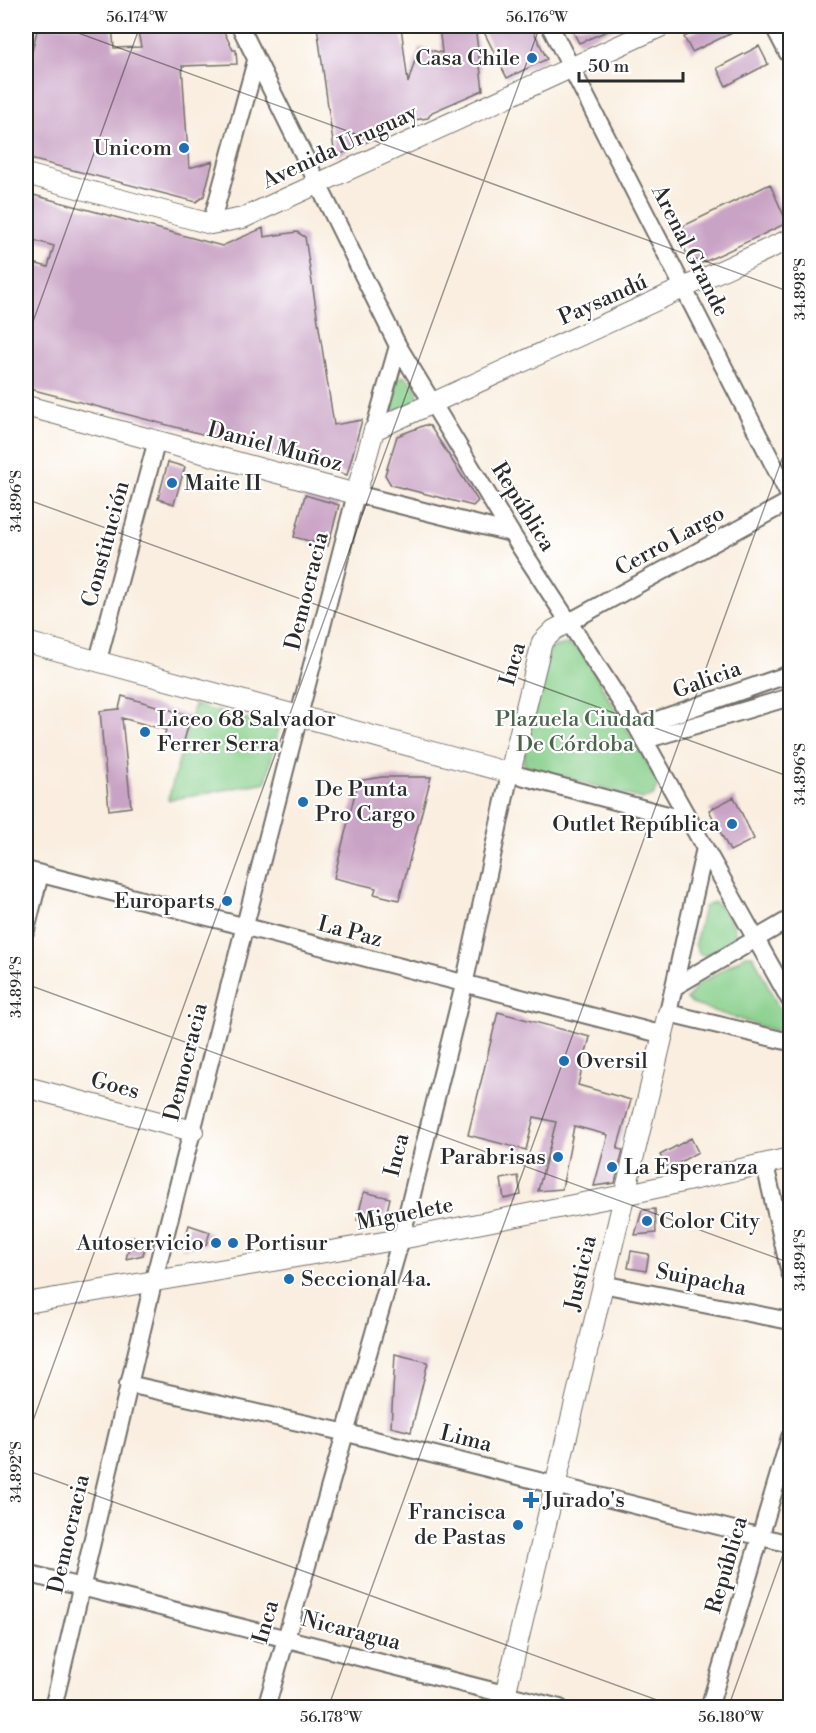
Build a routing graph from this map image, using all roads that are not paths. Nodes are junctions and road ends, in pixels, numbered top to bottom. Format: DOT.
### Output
graph roads {
  1 [pos="240,26"];
  2 [pos="550,26"];
  3 [pos="662,26"];
  4 [pos="777,26"];
  5 [pos="790,51"];
  6 [pos="256,61"];
  7 [pos="571,66"];
  8 [pos="26,174"];
  9 [pos="317,185"];
  10 [pos="211,224"];
  11 [pos="790,239"];
  12 [pos="684,290"];
  13 [pos="398,346"];
  14 [pos="434,403"];
  15 [pos="26,406"];
  16 [pos="374,430"];
  17 [pos="158,440"];
  18 [pos="356,494"];
  19 [pos="790,499"];
  20 [pos="511,533"];
  21 [pos="571,621"];
  22 [pos="26,642"];
  23 [pos="98,660"];
  24 [pos="790,674"];
  25 [pos="790,697"];
  26 [pos="300,716"];
  27 [pos="641,733"];
  28 [pos="510,773"];
  29 [pos="690,821"];
  30 [pos="705,848"];
  31 [pos="32,872"];
  32 [pos="790,919"];
  33 [pos="245,927"];
  34 [pos="26,930"];
  35 [pos="756,937"];
  36 [pos="464,985"];
  37 [pos="674,987"];
  38 [pos="790,1000"];
  39 [pos="668,1013"];
  40 [pos="664,1035"];
  41 [pos="790,1042"];
  42 [pos="26,1087"];
  43 [pos="193,1131"];
  44 [pos="790,1158"];
  45 [pos="765,1165"];
  46 [pos="624,1196"];
  47 [pos="401,1239"];
  48 [pos="790,1273"];
  49 [pos="153,1282"];
  50 [pos="602,1284"];
  51 [pos="26,1303"];
  52 [pos="790,1320"];
  53 [pos="128,1384"];
  54 [pos="347,1433"];
  55 [pos="790,1437"];
  56 [pos="557,1485"];
  57 [pos="758,1536"];
  58 [pos="790,1544"];
  59 [pos="26,1573"];
  60 [pos="81,1587"];
  61 [pos="286,1638"];
  62 [pos="504,1700"];
  63 [pos="53,1707"];
  64 [pos="266,1707"];
  65 [pos="560,1707"];
  66 [pos="709,1707"];
  1 -- 6 [label="street, República"];
  2 -- 7 [label="street, Arenal Grande"];
  3 -- 7 [label="street, Avenida Uruguay"];
  4 -- 5 [label="main road"];
  6 -- 9 [label="street, República"];
  6 -- 10 [label="street"];
  7 -- 9 [label="street, Avenida Uruguay"];
  7 -- 12 [label="street, Arenal Grande"];
  8 -- 10 [label="street, Avenida Uruguay"];
  9 -- 10 [label="street, Avenida Uruguay"];
  9 -- 13 [label="street, República"];
  11 -- 12 [label="street, Paysandú"];
  12 -- 14 [label="street, Paysandú"];
  12 -- 19 [label="street, Arenal Grande"];
  13 -- 14 [label="street, República"];
  13 -- 16 [label="street, Democracia"];
  14 -- 16 [label="street"];
  14 -- 20 [label="street, República"];
  15 -- 17 [label="street, Daniel Muñoz"];
  16 -- 18 [label="street, Democracia"];
  17 -- 18 [label="street, Daniel Muñoz"];
  17 -- 23 [label="street, Constitución"];
  18 -- 20 [label="street, Daniel Muñoz"];
  18 -- 26 [label="street, Democracia"];
  19 -- 21 [label="street, Cerro Largo"];
  20 -- 21 [label="street, República"];
  21 -- 27 [label="street, República"];
  21 -- 28 [label="street, Inca"];
  22 -- 23 [label="street"];
  23 -- 26 [label="street"];
  24 -- 27 [label="street, Galicia"];
  25 -- 27 [label="street, Galicia"];
  26 -- 28 [label="street"];
  26 -- 33 [label="street, Democracia"];
  27 -- 29 [label="street, República"];
  28 -- 29 [label="street"];
  28 -- 36 [label="street, Inca"];
  29 -- 30 [label="street, República"];
  30 -- 35 [label="street, República"];
  30 -- 37 [label="street, Justicia"];
  31 -- 33 [label="street, La Paz"];
  31 -- 34 [label="street"];
  32 -- 35 [label="street"];
  33 -- 36 [label="street, La Paz"];
  33 -- 43 [label="street, Democracia"];
  35 -- 37 [label="street"];
  35 -- 38 [label="street, República"];
  36 -- 40 [label="street, La Paz"];
  36 -- 47 [label="street, Inca"];
  37 -- 39 [label="street, Justicia"];
  39 -- 40 [label="street, Justicia"];
  39 -- 41 [label="street"];
  40 -- 46 [label="street, Justicia"];
  42 -- 43 [label="street, Goes"];
  43 -- 49 [label="street, Democracia"];
  44 -- 45 [label="street, Miguelete"];
  45 -- 46 [label="street, Miguelete"];
  45 -- 48 [label="street"];
  46 -- 47 [label="street, Miguelete"];
  46 -- 50 [label="street, Justicia"];
  47 -- 49 [label="street, Miguelete"];
  47 -- 54 [label="street, Inca"];
  49 -- 51 [label="street, Miguelete"];
  49 -- 53 [label="street, Democracia"];
  50 -- 52 [label="street, Suipacha"];
  50 -- 56 [label="street, Justicia"];
  53 -- 54 [label="street, Lima"];
  53 -- 60 [label="street, Democracia"];
  54 -- 56 [label="street, Lima"];
  54 -- 61 [label="street, Inca"];
  55 -- 57 [label="street, República"];
  56 -- 57 [label="street, Lima"];
  56 -- 62 [label="street, Justicia"];
  57 -- 58 [label="street, Lima"];
  57 -- 66 [label="street, República"];
  59 -- 60 [label="street, Nicaragua"];
  60 -- 61 [label="street, Nicaragua"];
  60 -- 63 [label="street, Democracia"];
  61 -- 62 [label="street, Nicaragua"];
  61 -- 64 [label="street, Inca"];
  62 -- 65 [label="street, Nicaragua"];
}
